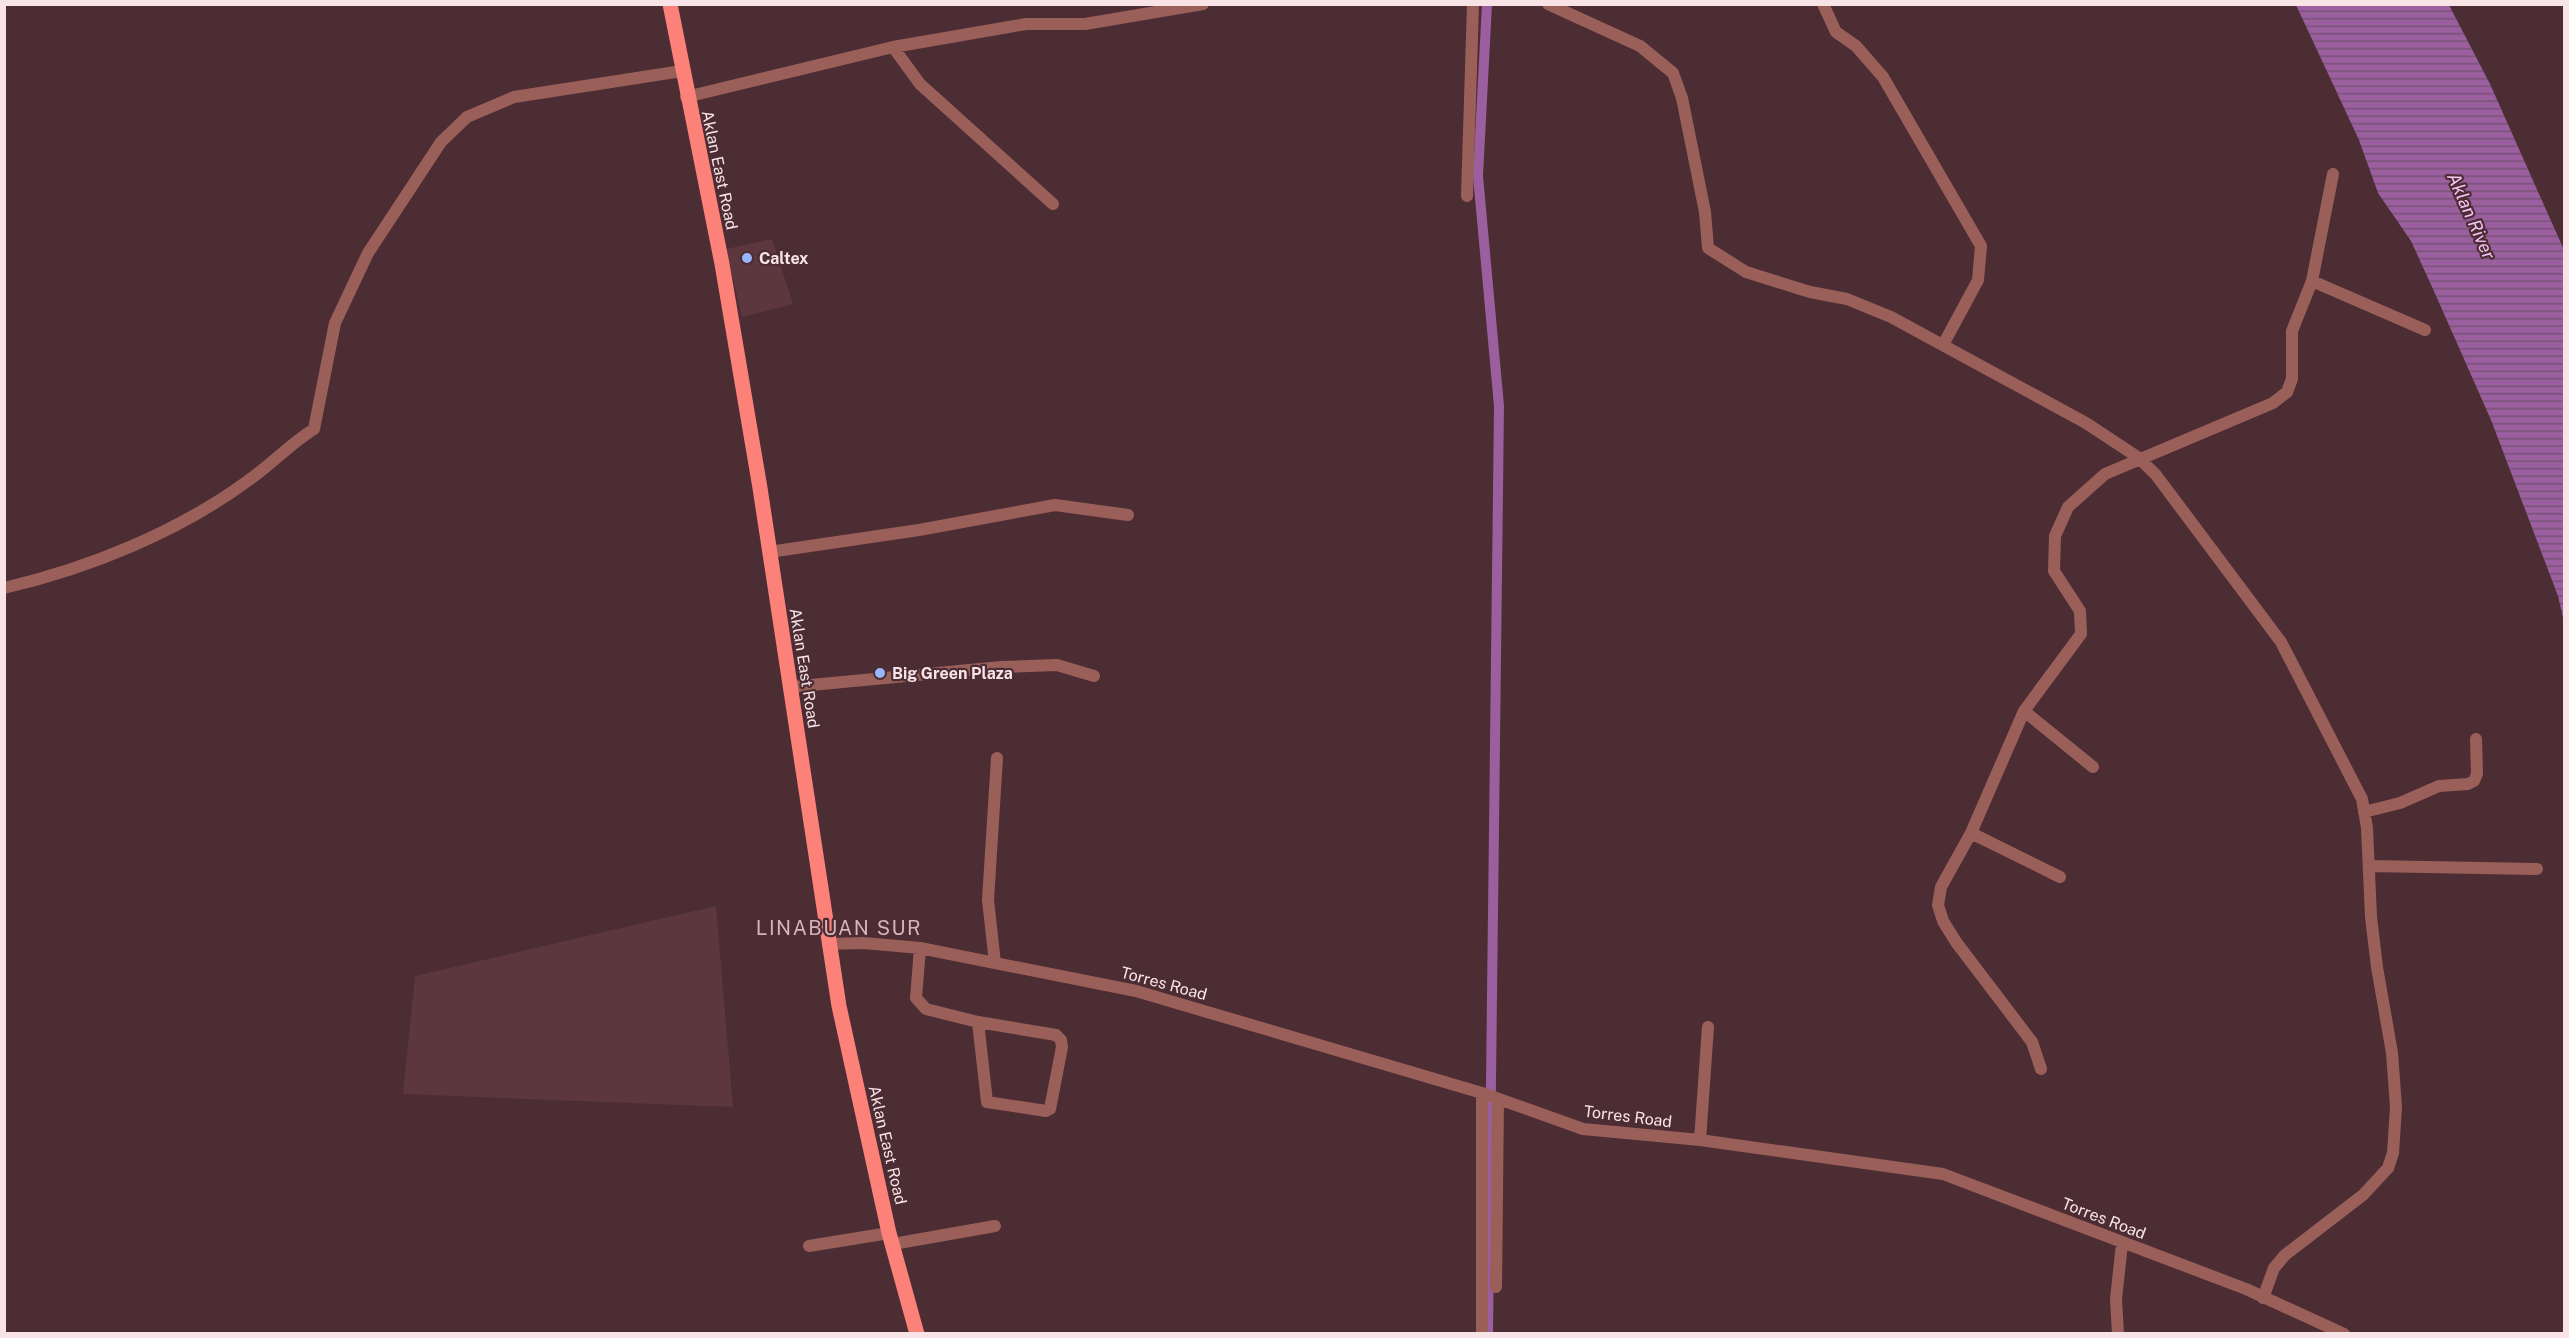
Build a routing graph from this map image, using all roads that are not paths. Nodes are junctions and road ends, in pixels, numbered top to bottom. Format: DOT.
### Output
graph roads {
  1 [pos="669,4"];
  2 [pos="1203,4"];
  3 [pos="1473,4"];
  4 [pos="1548,4"];
  5 [pos="1823,4"];
  6 [pos="893,47"];
  7 [pos="682,71"];
  8 [pos="687,97"];
  9 [pos="2333,174"];
  10 [pos="1467,196"];
  11 [pos="1053,204"];
  12 [pos="2312,281"];
  13 [pos="2425,330"];
  14 [pos="1943,345"];
  15 [pos="2139,458"];
  16 [pos="1128,515"];
  17 [pos="769,552"];
  18 [pos="4,588"];
  19 [pos="1094,676"];
  20 [pos="790,687"];
  21 [pos="2024,711"];
  22 [pos="2476,739"];
  23 [pos="998,758"];
  24 [pos="2093,767"];
  25 [pos="2364,812"];
  26 [pos="1971,833"];
  27 [pos="2368,866"];
  28 [pos="2537,869"];
  29 [pos="2060,877"];
  30 [pos="828,944"];
  31 [pos="920,948"];
  32 [pos="995,963"];
  33 [pos="978,1022"];
  34 [pos="1708,1027"];
  35 [pos="2041,1070"];
  36 [pos="1491,1096"];
  37 [pos="1700,1140"];
  38 [pos="995,1226"];
  39 [pos="891,1239"];
  40 [pos="2122,1244"];
  41 [pos="809,1246"];
  42 [pos="1496,1287"];
  43 [pos="2263,1298"];
  44 [pos="917,1334"];
  45 [pos="1482,1334"];
  46 [pos="2118,1334"];
  47 [pos="2344,1334"];
  1 -- 7 [label="main road, Aklan East Road"];
  2 -- 6 [label="street"];
  3 -- 10 [label="street"];
  4 -- 14 [label="street"];
  5 -- 14 [label="street"];
  6 -- 8 [label="street"];
  6 -- 11 [label="street"];
  7 -- 8 [label="main road, Aklan East Road"];
  7 -- 18 [label="street"];
  8 -- 17 [label="main road, Aklan East Road"];
  9 -- 12 [label="street"];
  12 -- 13 [label="street"];
  12 -- 15 [label="street"];
  14 -- 15 [label="street"];
  15 -- 21 [label="street"];
  15 -- 25 [label="street"];
  16 -- 17 [label="street"];
  17 -- 20 [label="main road, Aklan East Road"];
  19 -- 20 [label="street"];
  20 -- 30 [label="main road, Aklan East Road"];
  21 -- 24 [label="street"];
  21 -- 26 [label="street"];
  22 -- 25 [label="street"];
  23 -- 32 [label="street"];
  25 -- 27 [label="street"];
  26 -- 29 [label="street"];
  26 -- 35 [label="street"];
  27 -- 28 [label="street"];
  27 -- 43 [label="street"];
  30 -- 31 [label="street, Torres Road"];
  30 -- 39 [label="main road, Aklan East Road"];
  31 -- 32 [label="street, Torres Road"];
  31 -- 33 [label="street"];
  32 -- 36 [label="street, Torres Road"];
  33 -- 33 [label="street"];
  34 -- 37 [label="street"];
  36 -- 37 [label="street, Torres Road"];
  36 -- 42 [label="street"];
  36 -- 45 [label="street"];
  37 -- 40 [label="street, Torres Road"];
  38 -- 39 [label="street"];
  39 -- 41 [label="street"];
  39 -- 44 [label="main road, Aklan East Road"];
  40 -- 43 [label="street, Torres Road"];
  40 -- 46 [label="street"];
  43 -- 47 [label="street, Torres Road"];
}
